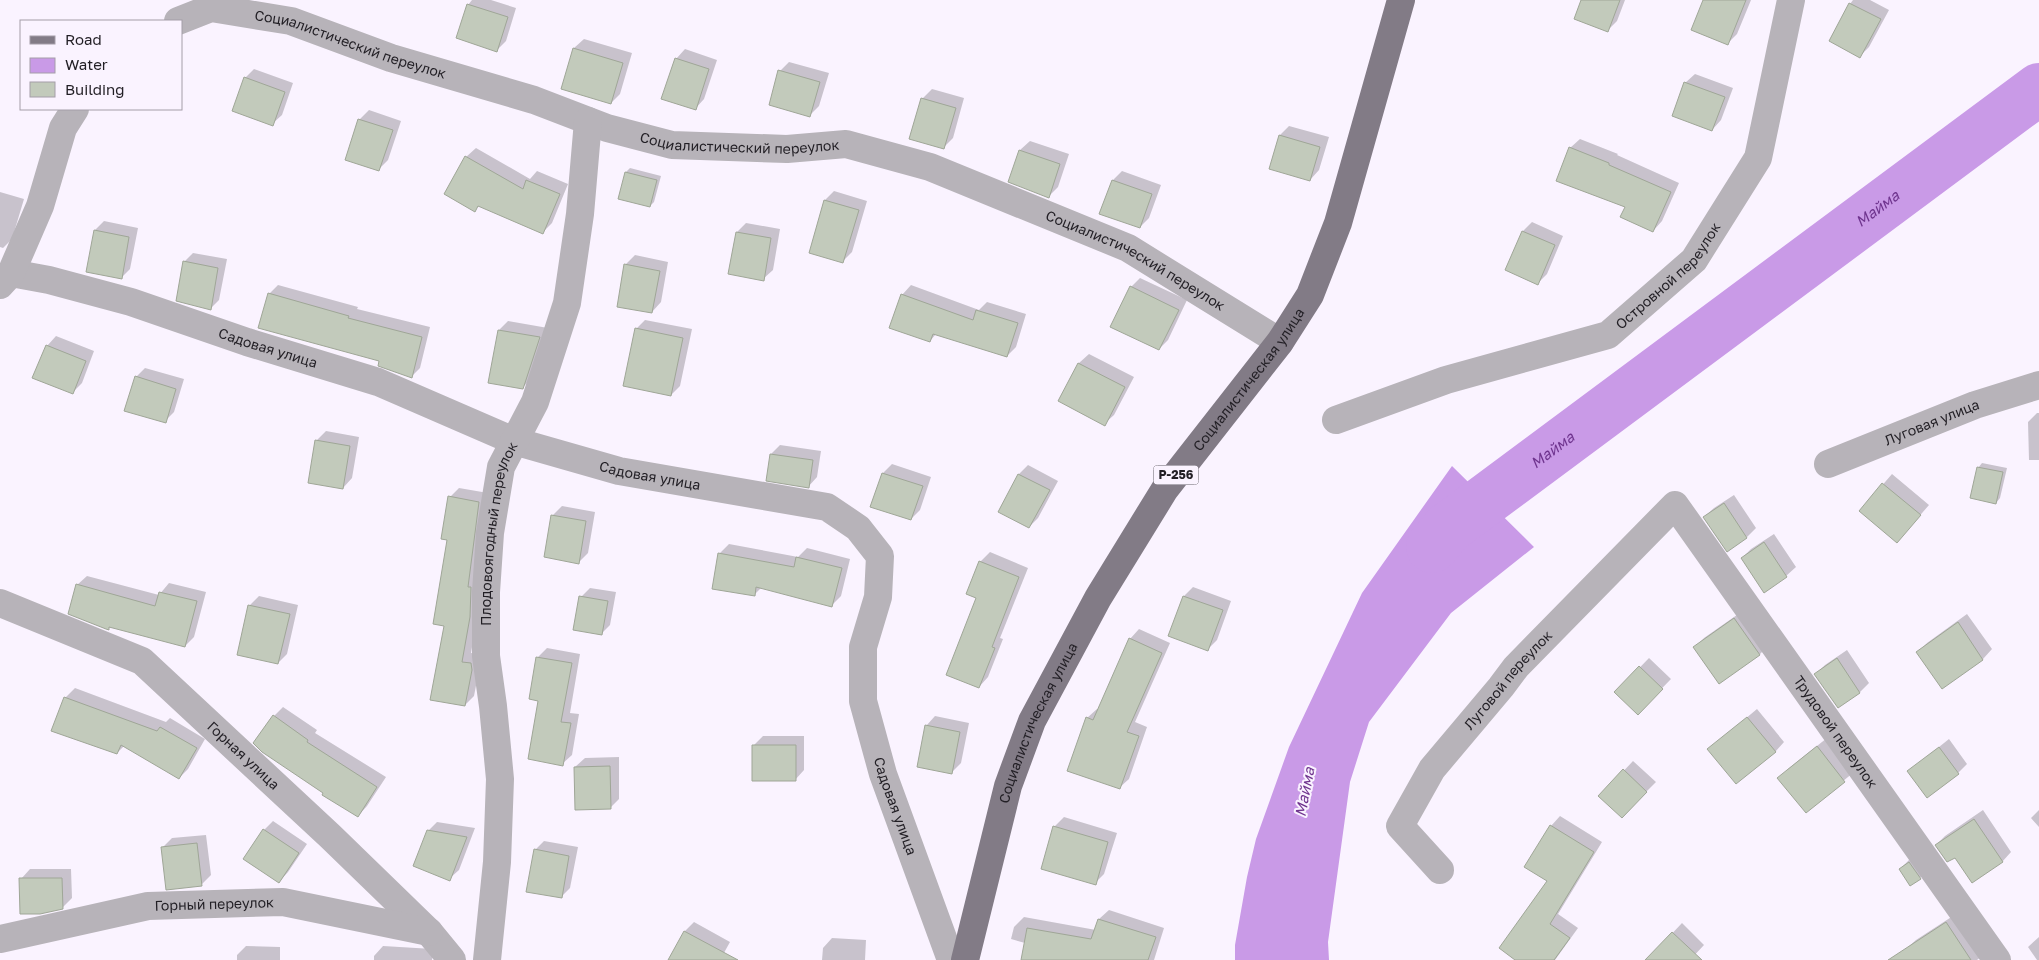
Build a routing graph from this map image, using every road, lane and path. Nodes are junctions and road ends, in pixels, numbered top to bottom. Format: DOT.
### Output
graph roads {
  1 [pos="1402,0"];
  2 [pos="1791,0"];
  3 [pos="181,20"];
  4 [pos="74,110"];
  5 [pos="588,120"];
  6 [pos="6,279"];
  7 [pos="1280,342"];
  8 [pos="2039,385"];
  9 [pos="1336,420"];
  10 [pos="514,442"];
  11 [pos="1828,464"];
  12 [pos="1675,505"];
  13 [pos="0,603"];
  14 [pos="1440,870"];
  15 [pos="429,932"];
  16 [pos="0,939"];
  17 [pos="452,960"];
  18 [pos="487,960"];
  19 [pos="951,960"];
  20 [pos="965,960"];
  21 [pos="1997,960"];
  1 -- 7 [label="main road, Социалистическая улица / Р-256"];
  2 -- 9 [label="street, Островной переулок"];
  3 -- 5 [label="street, Социалистический переулок"];
  4 -- 6 [label="street"];
  5 -- 7 [label="street, Социалистический переулок"];
  5 -- 10 [label="street, Плодовоягодный переулок"];
  6 -- 10 [label="street, Садовая улица"];
  7 -- 20 [label="main road, Социалистическая улица / Р-256"];
  8 -- 11 [label="street, Луговая улица"];
  10 -- 18 [label="street, Плодовоягодный переулок"];
  10 -- 19 [label="street, Садовая улица"];
  12 -- 14 [label="street, Луговой переулок"];
  12 -- 21 [label="street, Трудовой переулок"];
  13 -- 15 [label="street, Горная улица"];
  15 -- 16 [label="street, Горный переулок"];
  15 -- 17 [label="street, Горная улица"];
}
